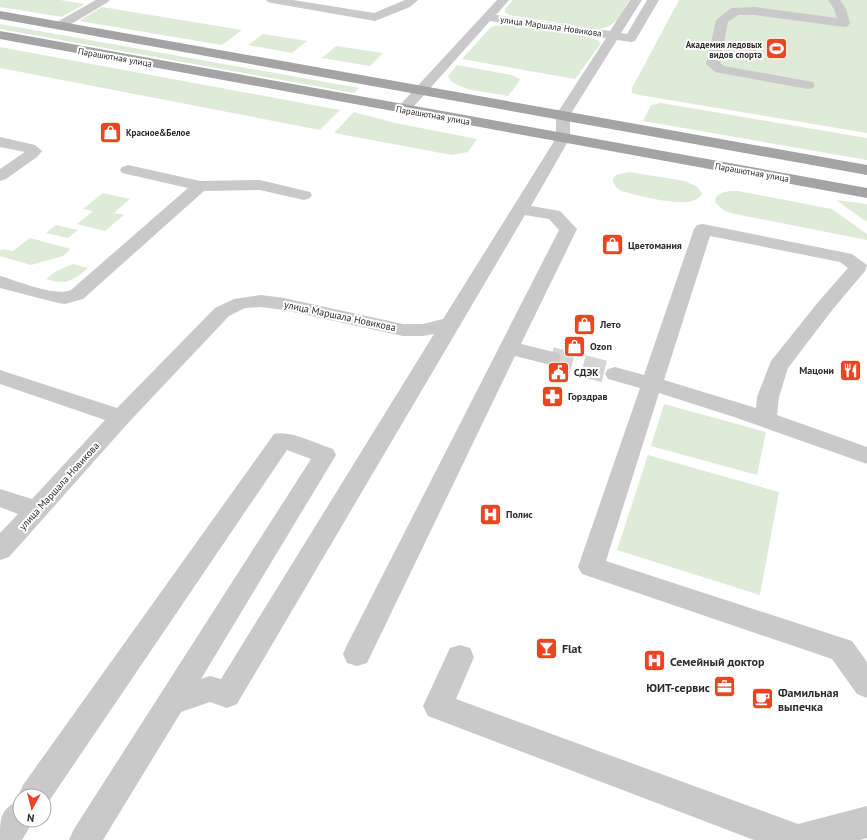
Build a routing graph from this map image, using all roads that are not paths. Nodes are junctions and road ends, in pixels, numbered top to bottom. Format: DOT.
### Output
graph roads {
  1 [pos="104,0"];
  2 [pos="272,0"];
  3 [pos="412,0"];
  4 [pos="503,0"];
  5 [pos="636,0"];
  6 [pos="654,0"];
  7 [pos="834,0"];
  8 [pos="0,15"];
  9 [pos="487,17"];
  10 [pos="59,26"];
  11 [pos="0,35"];
  12 [pos="614,35"];
  13 [pos="808,85"];
  14 [pos="421,89"];
  15 [pos="403,110"];
  16 [pos="563,115"];
  17 [pos="563,138"];
  18 [pos="0,142"];
  19 [pos="128,170"];
  20 [pos="867,170"];
  21 [pos="0,176"];
  22 [pos="200,186"];
  23 [pos="867,193"];
  24 [pos="304,195"];
  25 [pos="520,209"];
  26 [pos="0,282"];
  27 [pos="451,324"];
  28 [pos="509,348"];
  29 [pos="551,358"];
  30 [pos="615,374"];
  31 [pos="1,379"];
  32 [pos="652,383"];
  33 [pos="122,417"];
  34 [pos="766,419"];
  35 [pos="867,456"];
  36 [pos="0,498"];
  37 [pos="36,510"];
  38 [pos="0,550"];
  39 [pos="357,654"];
  40 [pos="460,657"];
  41 [pos="867,685"];
  42 [pos="172,702"];
  43 [pos="40,788"];
  44 [pos="867,822"];
  45 [pos="12,827"];
  46 [pos="3,840"];
  47 [pos="85,840"];
  48 [pos="799,840"];
  1 -- 10 [label="street"];
  2 -- 3 [label="street"];
  4 -- 9 [label="street, улица Маршала Новикова"];
  5 -- 12 [label="street, улица Маршала Новикова"];
  6 -- 12 [label="street"];
  7 -- 13 [label="street"];
  8 -- 10 [label="main road"];
  9 -- 12 [label="street, улица Маршала Новикова"];
  9 -- 14 [label="street, улица Маршала Новикова"];
  10 -- 14 [label="main road"];
  11 -- 15 [label="main road, Парашютная улица"];
  12 -- 16 [label="street, улица Маршала Новикова"];
  14 -- 15 [label="street, улица Маршала Новикова"];
  14 -- 16 [label="main road"];
  15 -- 17 [label="main road, Парашютная улица"];
  16 -- 17 [label="street"];
  16 -- 20 [label="main road"];
  17 -- 23 [label="main road, Парашютная улица"];
  17 -- 25 [label="street"];
  18 -- 21 [label="street"];
  19 -- 22 [label="street"];
  22 -- 24 [label="street"];
  22 -- 26 [label="street"];
  25 -- 27 [label="street"];
  25 -- 28 [label="street"];
  27 -- 33 [label="street, улица Маршала Новикова"];
  27 -- 42 [label="street"];
  28 -- 29 [label="street"];
  28 -- 39 [label="street"];
  30 -- 32 [label="street"];
  31 -- 33 [label="street"];
  32 -- 34 [label="street"];
  32 -- 34 [label="street"];
  32 -- 41 [label="street"];
  33 -- 37 [label="street, улица Маршала Новикова"];
  34 -- 35 [label="street"];
  36 -- 37 [label="street"];
  37 -- 38 [label="street, улица Маршала Новикова"];
  40 -- 48 [label="street"];
  42 -- 43 [label="street"];
  42 -- 47 [label="street"];
  44 -- 48 [label="street"];
  45 -- 46 [label="street"];
}
